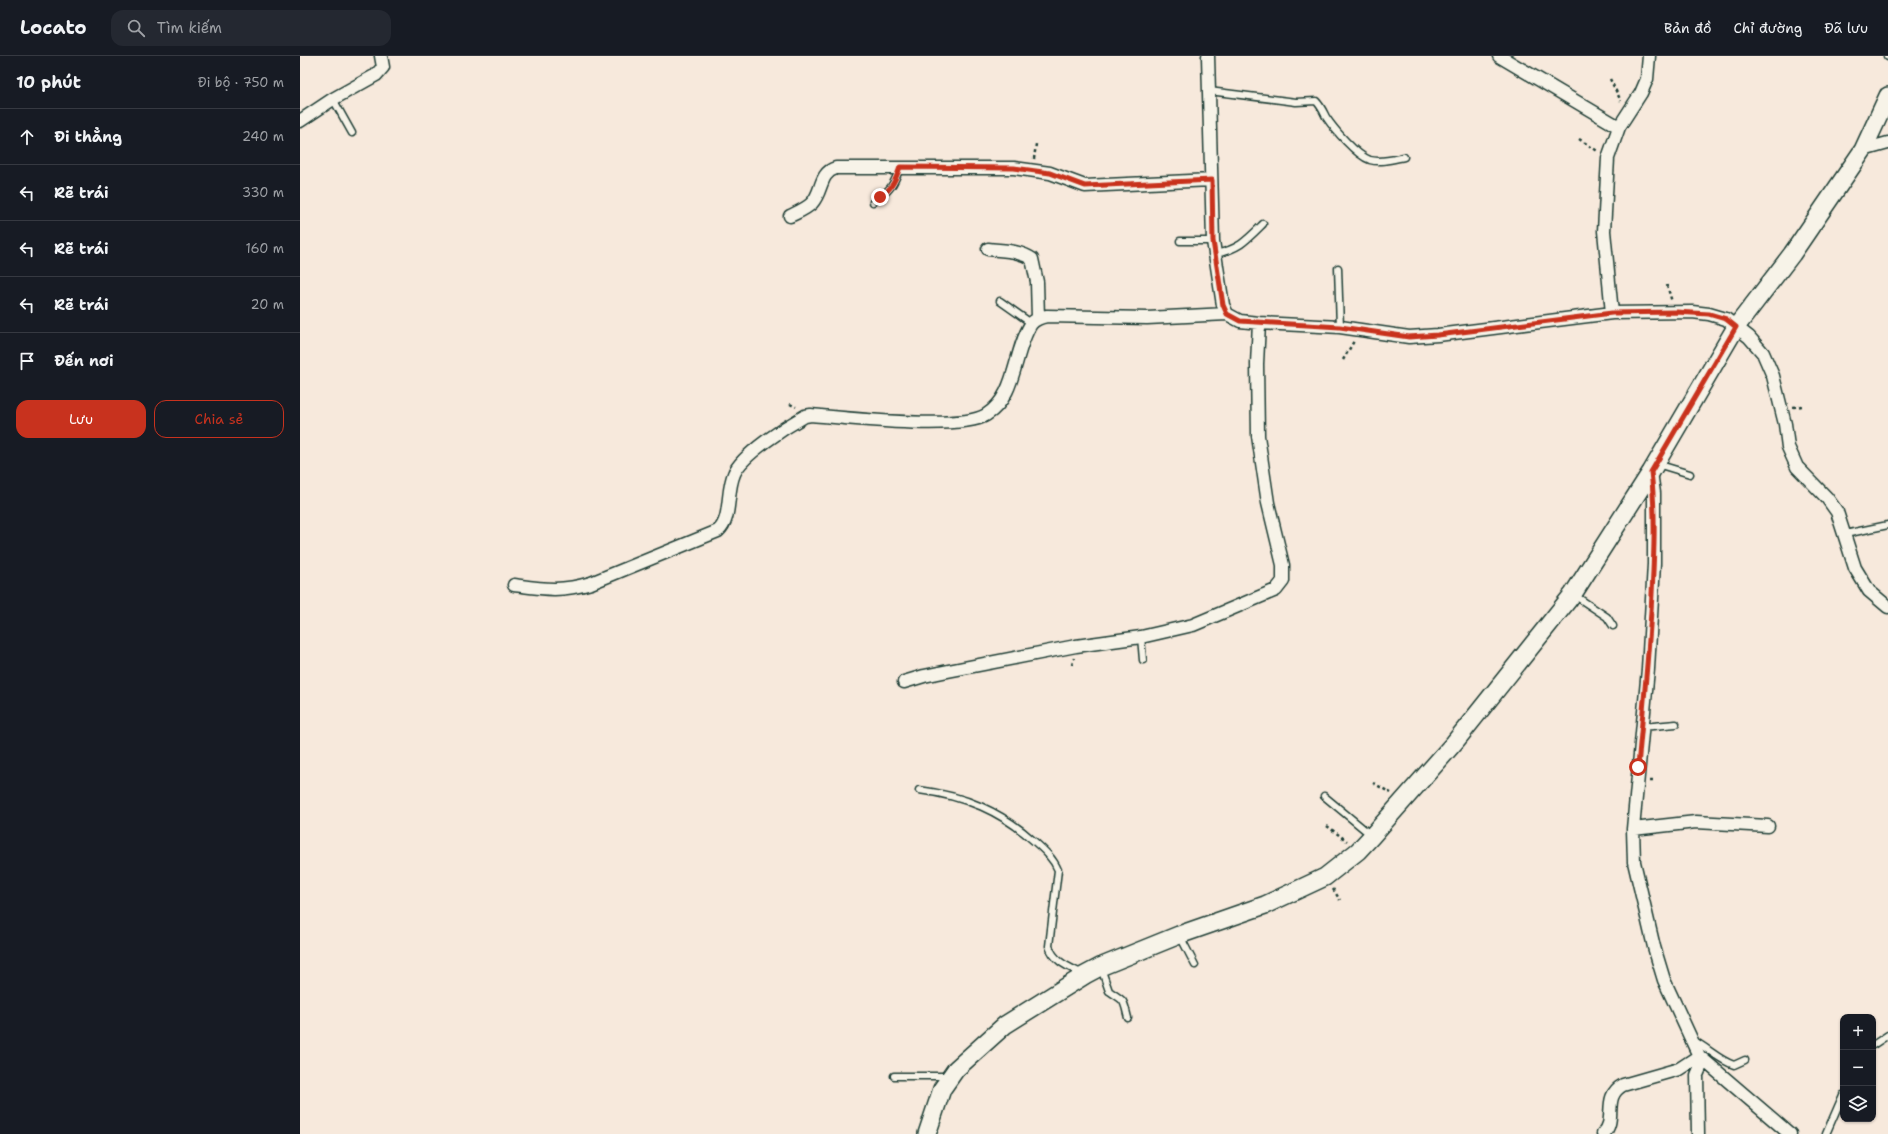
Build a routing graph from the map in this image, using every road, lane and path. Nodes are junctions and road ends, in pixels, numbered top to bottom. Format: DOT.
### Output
graph roads {
  1 [pos="381,56"];
  2 [pos="1208,56"];
  3 [pos="1499,56"];
  4 [pos="1649,56"];
  5 [pos="1610,79"];
  6 [pos="1209,91"];
  7 [pos="1888,96"];
  8 [pos="333,98"];
  9 [pos="1627,112"];
  10 [pos="300,121"];
  11 [pos="1619,126"];
  12 [pos="352,133"];
  13 [pos="1579,139"];
  14 [pos="1888,143"];
  15 [pos="1863,150"];
  16 [pos="1404,157"];
  17 [pos="1608,158"];
  18 [pos="900,167"];
  19 [pos="1212,180"];
  20 [pos="873,202"];
  21 [pos="790,216"];
  22 [pos="1263,224"];
  23 [pos="1180,241"];
  24 [pos="1213,241"];
  25 [pos="988,249"];
  26 [pos="1215,254"];
  27 [pos="1338,268"];
  28 [pos="1000,301"];
  29 [pos="1612,313"];
  30 [pos="1227,314"];
  31 [pos="1035,320"];
  32 [pos="1260,323"];
  33 [pos="1340,327"];
  34 [pos="1736,327"];
  35 [pos="1360,330"];
  36 [pos="1343,360"];
  37 [pos="1653,468"];
  38 [pos="1690,474"];
  39 [pos="1888,525"];
  40 [pos="1845,534"];
  41 [pos="514,585"];
  42 [pos="1573,594"];
  43 [pos="1888,607"];
  44 [pos="1613,626"];
  45 [pos="1141,637"];
  46 [pos="1144,660"];
  47 [pos="904,682"];
  48 [pos="1676,724"];
  49 [pos="1642,727"];
  50 [pos="1372,783"];
  51 [pos="919,790"];
  52 [pos="1324,796"];
  53 [pos="1404,800"];
  54 [pos="1328,826"];
  55 [pos="1768,826"];
  56 [pos="1633,829"];
  57 [pos="1372,836"];
  58 [pos="1358,851"];
  59 [pos="1179,935"];
  60 [pos="1195,965"];
  61 [pos="1100,967"];
  62 [pos="1085,974"];
  63 [pos="1128,1018"];
  64 [pos="1888,1035"];
  65 [pos="1689,1038"];
  66 [pos="1876,1043"];
  67 [pos="1701,1058"];
  68 [pos="1745,1060"];
  69 [pos="894,1076"];
  70 [pos="951,1076"];
  71 [pos="1840,1102"];
  72 [pos="927,1134"];
  73 [pos="1603,1134"];
  74 [pos="1698,1134"];
  75 [pos="1790,1134"];
  76 [pos="1826,1134"];
  1 -- 8 [label="street"];
  2 -- 6 [label="street"];
  3 -- 11 [label="street"];
  4 -- 9 [label="street"];
  5 -- 9 [label="path"];
  6 -- 16 [label="lane"];
  6 -- 19 [label="street"];
  7 -- 15 [label="street"];
  8 -- 10 [label="street"];
  8 -- 12 [label="lane"];
  9 -- 11 [label="street"];
  11 -- 17 [label="street"];
  13 -- 17 [label="path"];
  14 -- 15 [label="street"];
  15 -- 34 [label="street"];
  17 -- 29 [label="street"];
  18 -- 19 [label="street"];
  18 -- 20 [label="lane"];
  18 -- 21 [label="street"];
  19 -- 24 [label="street"];
  22 -- 26 [label="lane"];
  23 -- 24 [label="lane"];
  24 -- 26 [label="street"];
  25 -- 31 [label="street"];
  26 -- 30 [label="street"];
  27 -- 33 [label="lane"];
  28 -- 31 [label="lane"];
  29 -- 34 [label="street"];
  29 -- 35 [label="street"];
  30 -- 31 [label="street"];
  30 -- 32 [label="street"];
  31 -- 41 [label="street"];
  32 -- 33 [label="street"];
  32 -- 45 [label="street"];
  33 -- 35 [label="street"];
  34 -- 37 [label="street"];
  34 -- 40 [label="street"];
  35 -- 36 [label="path"];
  37 -- 38 [label="lane"];
  37 -- 42 [label="street"];
  37 -- 49 [label="street"];
  39 -- 40 [label="lane"];
  40 -- 43 [label="street"];
  42 -- 44 [label="lane"];
  42 -- 53 [label="street"];
  45 -- 46 [label="lane"];
  45 -- 47 [label="street"];
  48 -- 49 [label="lane"];
  49 -- 56 [label="street"];
  50 -- 53 [label="path"];
  51 -- 62 [label="lane"];
  52 -- 57 [label="lane"];
  53 -- 57 [label="street"];
  54 -- 58 [label="path"];
  55 -- 56 [label="street"];
  56 -- 65 [label="street"];
  57 -- 58 [label="street"];
  58 -- 59 [label="street"];
  59 -- 60 [label="lane"];
  59 -- 61 [label="street"];
  61 -- 62 [label="street"];
  61 -- 63 [label="lane"];
  62 -- 70 [label="street"];
  64 -- 66 [label="lane"];
  65 -- 67 [label="street"];
  65 -- 68 [label="lane"];
  67 -- 73 [label="street"];
  67 -- 74 [label="street"];
  67 -- 75 [label="street"];
  69 -- 70 [label="lane"];
  70 -- 72 [label="street"];
  71 -- 76 [label="lane"];
}
